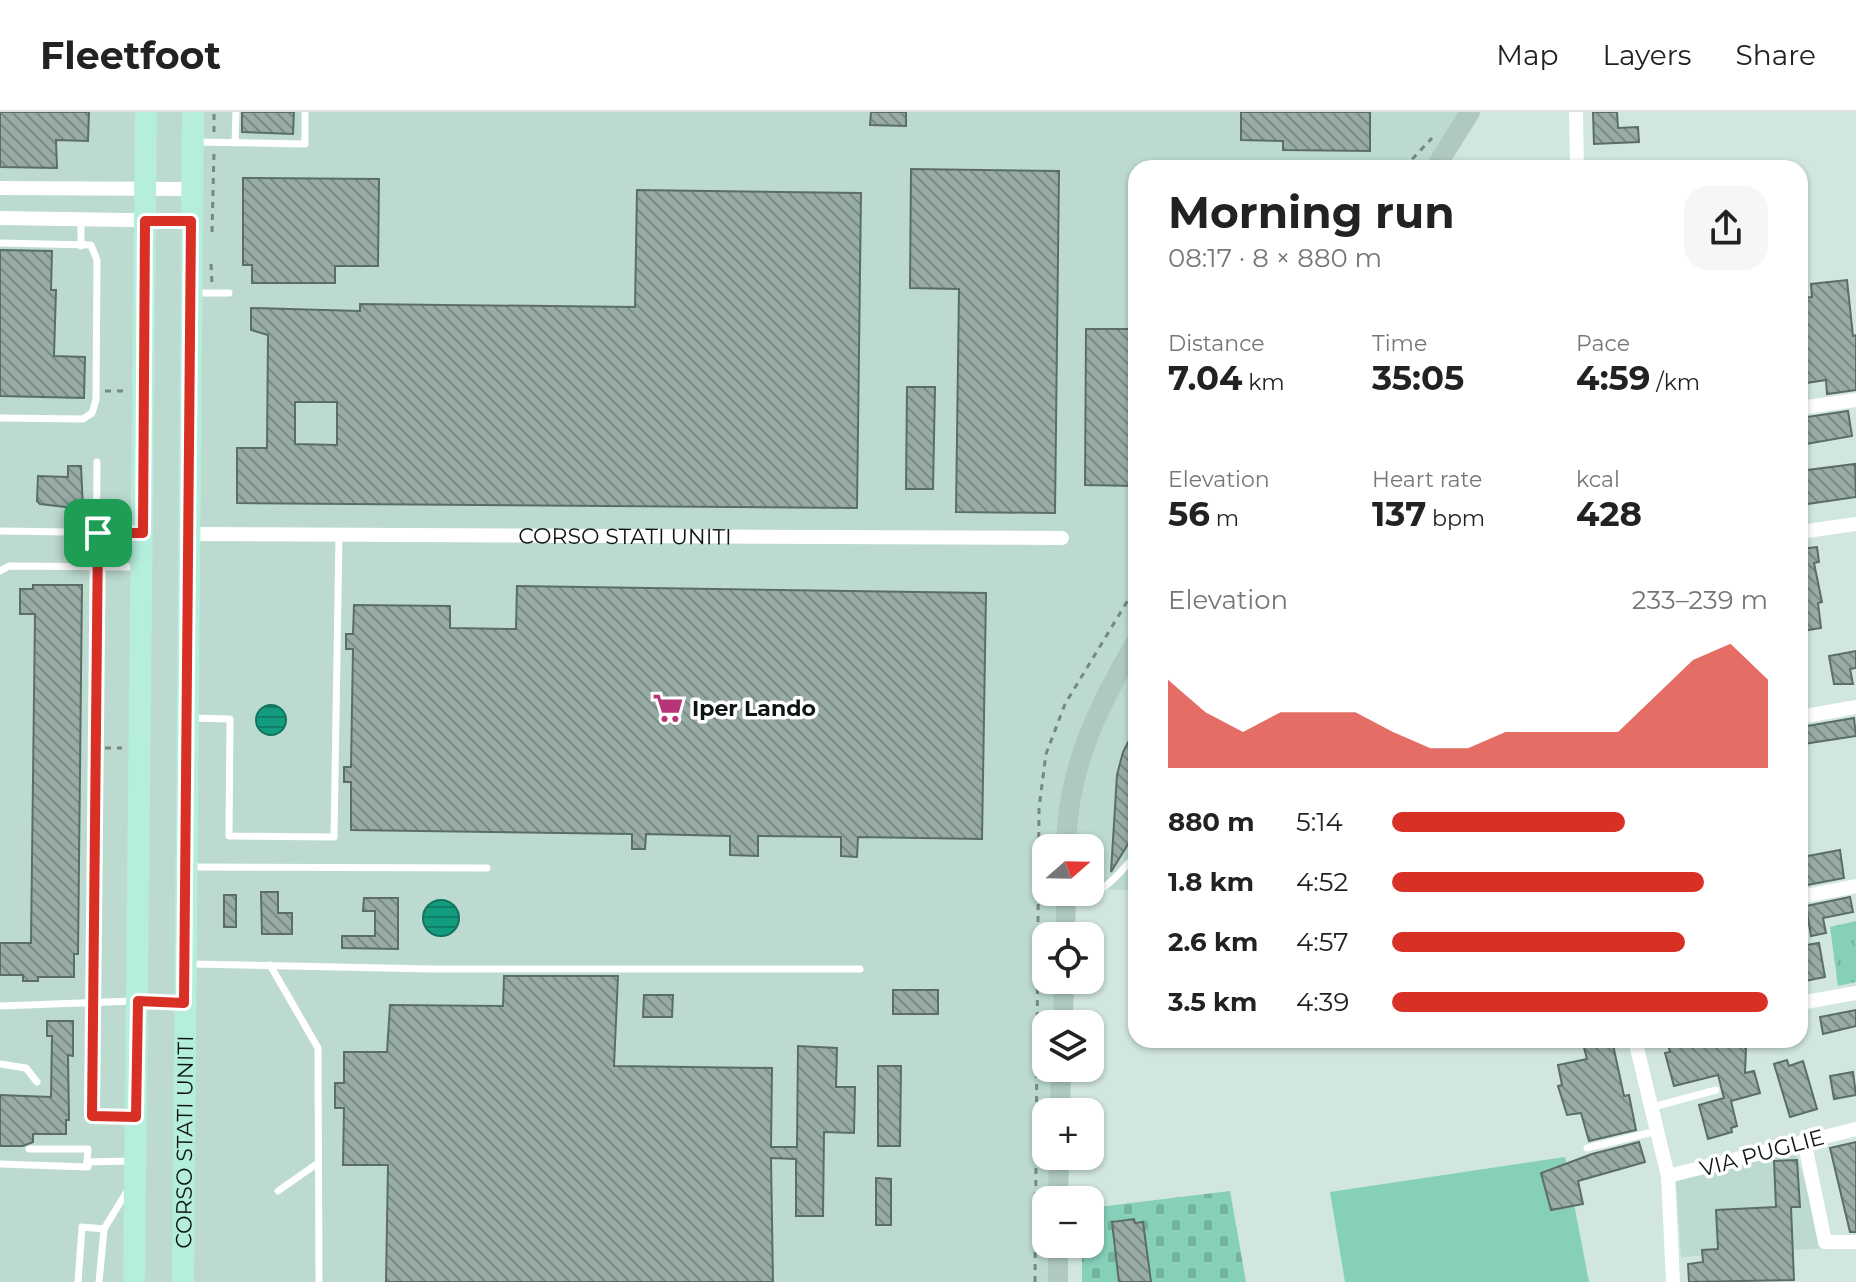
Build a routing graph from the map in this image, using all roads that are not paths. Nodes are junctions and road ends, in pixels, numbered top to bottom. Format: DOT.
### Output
graph roads {
  1 [pos="146,112"];
  2 [pos="193,112"];
  3 [pos="236,112"];
  4 [pos="305,112"];
  5 [pos="1576,112"];
  6 [pos="1467,115"];
  7 [pos="203,139"];
  8 [pos="235,143"];
  9 [pos="1440,160"];
  10 [pos="1577,160"];
  11 [pos="0,188"];
  12 [pos="145,188"];
  13 [pos="191,189"];
  14 [pos="0,218"];
  15 [pos="81,221"];
  16 [pos="145,221"];
  17 [pos="191,221"];
  18 [pos="0,243"];
  19 [pos="81,246"];
  20 [pos="191,292"];
  21 [pos="229,293"];
  22 [pos="1856,400"];
  23 [pos="1808,407"];
  24 [pos="0,418"];
  25 [pos="97,462"];
  26 [pos="1856,524"];
  27 [pos="0,531"];
  28 [pos="1808,531"];
  29 [pos="98,533"];
  30 [pos="143,533"];
  31 [pos="187,534"];
  32 [pos="339,535"];
  33 [pos="1062,538"];
  34 [pos="98,567"];
  35 [pos="143,567"];
  36 [pos="0,571"];
  37 [pos="1128,657"];
  38 [pos="1856,707"];
  39 [pos="1808,716"];
  40 [pos="186,718"];
  41 [pos="1067,834"];
  42 [pos="1128,864"];
  43 [pos="185,867"];
  44 [pos="487,868"];
  45 [pos="1104,886"];
  46 [pos="1856,886"];
  47 [pos="1808,895"];
  48 [pos="184,964"];
  49 [pos="270,965"];
  50 [pos="860,969"];
  51 [pos="1856,993"];
  52 [pos="93,1000"];
  53 [pos="138,1001"];
  54 [pos="1808,1002"];
  55 [pos="184,1003"];
  56 [pos="0,1006"];
  57 [pos="1637,1048"];
  58 [pos="0,1064"];
  59 [pos="37,1082"];
  60 [pos="1716,1090"];
  61 [pos="1653,1107"];
  62 [pos="136,1117"];
  63 [pos="1856,1129"];
  64 [pos="1659,1131"];
  65 [pos="1804,1140"];
  66 [pos="1587,1148"];
  67 [pos="29,1149"];
  68 [pos="87,1162"];
  69 [pos="318,1163"];
  70 [pos="0,1164"];
  71 [pos="135,1171"];
  72 [pos="1668,1176"];
  73 [pos="278,1191"];
  74 [pos="104,1229"];
  75 [pos="1856,1242"];
  76 [pos="1058,1258"];
  77 [pos="78,1282"];
  78 [pos="99,1282"];
  79 [pos="134,1282"];
  80 [pos="183,1282"];
  81 [pos="319,1282"];
  82 [pos="1058,1282"];
  83 [pos="1673,1282"];
  1 -- 12 [label="main road, CORSO STATI UNITI"];
  2 -- 7 [label="main road, CORSO STATI UNITI"];
  3 -- 8 [label="lane"];
  4 -- 8 [label="lane"];
  5 -- 10 [label="street"];
  6 -- 9 [label="street"];
  7 -- 8 [label="lane"];
  7 -- 13 [label="main road, CORSO STATI UNITI"];
  11 -- 12 [label="street"];
  12 -- 13 [label="street"];
  12 -- 16 [label="main road, CORSO STATI UNITI"];
  13 -- 17 [label="main road, CORSO STATI UNITI"];
  14 -- 15 [label="street"];
  15 -- 16 [label="street"];
  15 -- 19 [label="lane"];
  16 -- 17 [label="street"];
  16 -- 30 [label="main road, CORSO STATI UNITI"];
  17 -- 20 [label="main road, CORSO STATI UNITI"];
  18 -- 19 [label="lane"];
  19 -- 24 [label="lane"];
  20 -- 21 [label="lane"];
  20 -- 31 [label="main road, CORSO STATI UNITI"];
  22 -- 23 [label="street"];
  25 -- 29 [label="lane"];
  26 -- 28 [label="street"];
  27 -- 29 [label="lane"];
  29 -- 30 [label="lane"];
  29 -- 34 [label="lane"];
  30 -- 35 [label="main road, CORSO STATI UNITI"];
  31 -- 32 [label="street, CORSO STATI UNITI"];
  31 -- 40 [label="main road, CORSO STATI UNITI"];
  32 -- 33 [label="street, CORSO STATI UNITI"];
  32 -- 40 [label="lane"];
  34 -- 35 [label="lane"];
  34 -- 36 [label="lane"];
  34 -- 52 [label="lane"];
  35 -- 53 [label="main road, CORSO STATI UNITI"];
  37 -- 41 [label="street"];
  38 -- 39 [label="street"];
  40 -- 43 [label="main road, CORSO STATI UNITI"];
  42 -- 45 [label="lane"];
  43 -- 44 [label="lane"];
  43 -- 48 [label="main road, CORSO STATI UNITI"];
  46 -- 47 [label="street"];
  48 -- 49 [label="lane"];
  48 -- 55 [label="main road, CORSO STATI UNITI"];
  49 -- 50 [label="lane"];
  49 -- 69 [label="lane"];
  51 -- 54 [label="street"];
  52 -- 53 [label="lane"];
  52 -- 56 [label="lane"];
  52 -- 62 [label="lane"];
  53 -- 55 [label="street"];
  53 -- 62 [label="main road, CORSO STATI UNITI"];
  55 -- 80 [label="main road, CORSO STATI UNITI"];
  57 -- 61 [label="street"];
  58 -- 59 [label="lane"];
  60 -- 61 [label="lane"];
  61 -- 64 [label="street"];
  62 -- 71 [label="main road, CORSO STATI UNITI"];
  63 -- 65 [label="street, VIA PUGLIE"];
  64 -- 66 [label="lane"];
  64 -- 72 [label="street"];
  65 -- 72 [label="street, VIA PUGLIE"];
  65 -- 75 [label="street"];
  67 -- 68 [label="lane"];
  68 -- 70 [label="lane"];
  68 -- 71 [label="lane"];
  69 -- 73 [label="lane"];
  69 -- 81 [label="lane"];
  71 -- 74 [label="lane"];
  71 -- 79 [label="main road, CORSO STATI UNITI"];
  72 -- 83 [label="street"];
  74 -- 77 [label="lane"];
  74 -- 78 [label="lane"];
  76 -- 82 [label="street"];
}
